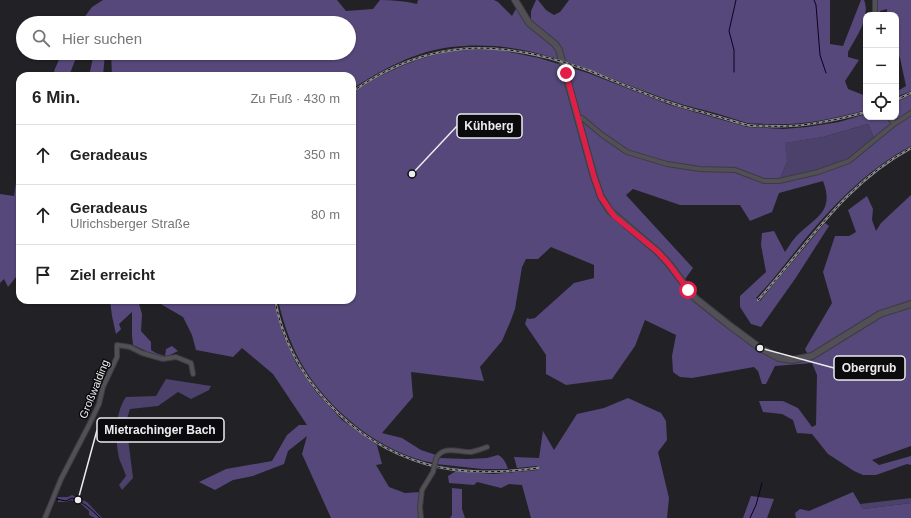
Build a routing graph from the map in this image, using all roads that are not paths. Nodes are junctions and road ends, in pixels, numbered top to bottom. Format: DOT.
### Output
graph roads {
  1 [pos="515,0"];
  2 [pos="875,0"];
  3 [pos="875,12"];
  4 [pos="911,113"];
  5 [pos="578,118"];
  6 [pos="891,120"];
  7 [pos="894,124"];
  8 [pos="911,304"];
  9 [pos="192,374"];
  10 [pos="486,447"];
  11 [pos="46,518"];
  12 [pos="421,518"];
  1 -- 5 [label="street"];
  2 -- 3 [label="street"];
  4 -- 7 [label="street"];
  5 -- 7 [label="street"];
  5 -- 8 [label="street"];
  6 -- 7 [label="street"];
  9 -- 11 [label="street, Großwalding"];
  10 -- 12 [label="street, bridge"];
}
